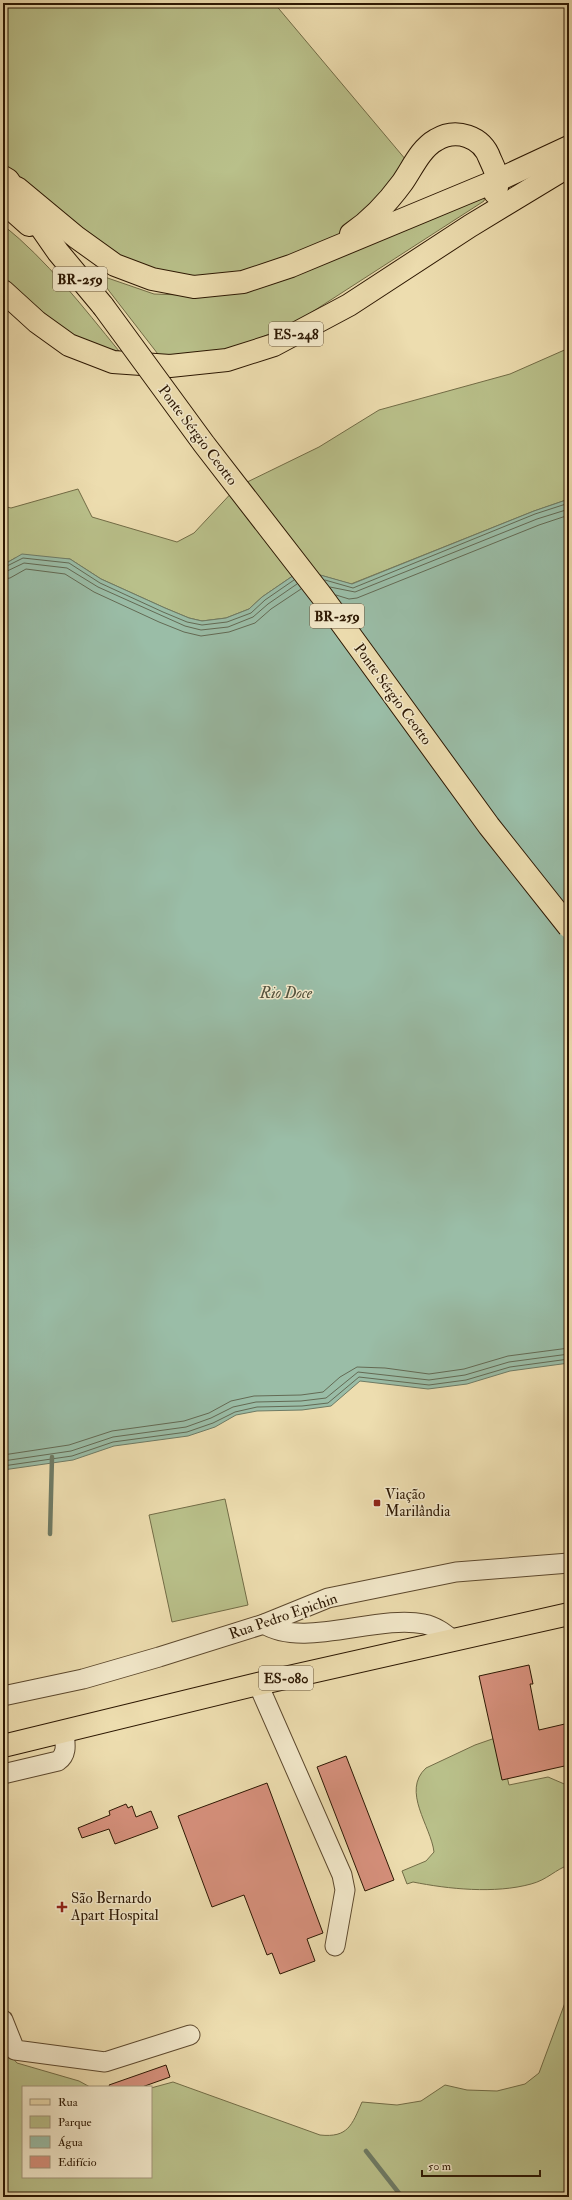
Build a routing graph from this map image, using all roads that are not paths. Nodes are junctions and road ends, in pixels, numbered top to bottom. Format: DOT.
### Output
graph roads {
  1 [pos="569,147"];
  2 [pos="569,166"];
  3 [pos="6,178"];
  4 [pos="498,180"];
  5 [pos="3,202"];
  6 [pos="470,226"];
  7 [pos="329,250"];
  8 [pos="58,252"];
  9 [pos="3,291"];
  10 [pos="569,927"];
  11 [pos="569,1563"];
  12 [pos="569,1614"];
  13 [pos="264,1624"];
  14 [pos="453,1640"];
  15 [pos="258,1684"];
  16 [pos="3,1696"];
  17 [pos="64,1732"];
  18 [pos="3,1746"];
  19 [pos="3,1774"];
  20 [pos="335,1946"];
  21 [pos="3,2020"];
  22 [pos="190,2035"];
  1 -- 4 [label="main road"];
  2 -- 6 [label="main road, ES-248"];
  3 -- 7 [label="main road"];
  3 -- 8 [label="main road, BR-259"];
  4 -- 6 [label="main road"];
  4 -- 7 [label="main road"];
  4 -- 7 [label="main road"];
  5 -- 8 [label="main road, BR-259"];
  6 -- 9 [label="main road, ES-248"];
  8 -- 10 [label="main road, Ponte Sérgio Ceotto / BR-259, bridge"];
  11 -- 13 [label="street, Rua Pedro Epichin"];
  12 -- 14 [label="main road, ES-080"];
  13 -- 14 [label="street"];
  13 -- 16 [label="street, Rua Pedro Epichin"];
  14 -- 15 [label="main road, ES-080"];
  15 -- 17 [label="main road, ES-080"];
  15 -- 20 [label="street"];
  17 -- 18 [label="main road, ES-080"];
  17 -- 19 [label="street"];
  21 -- 22 [label="street"];
}
